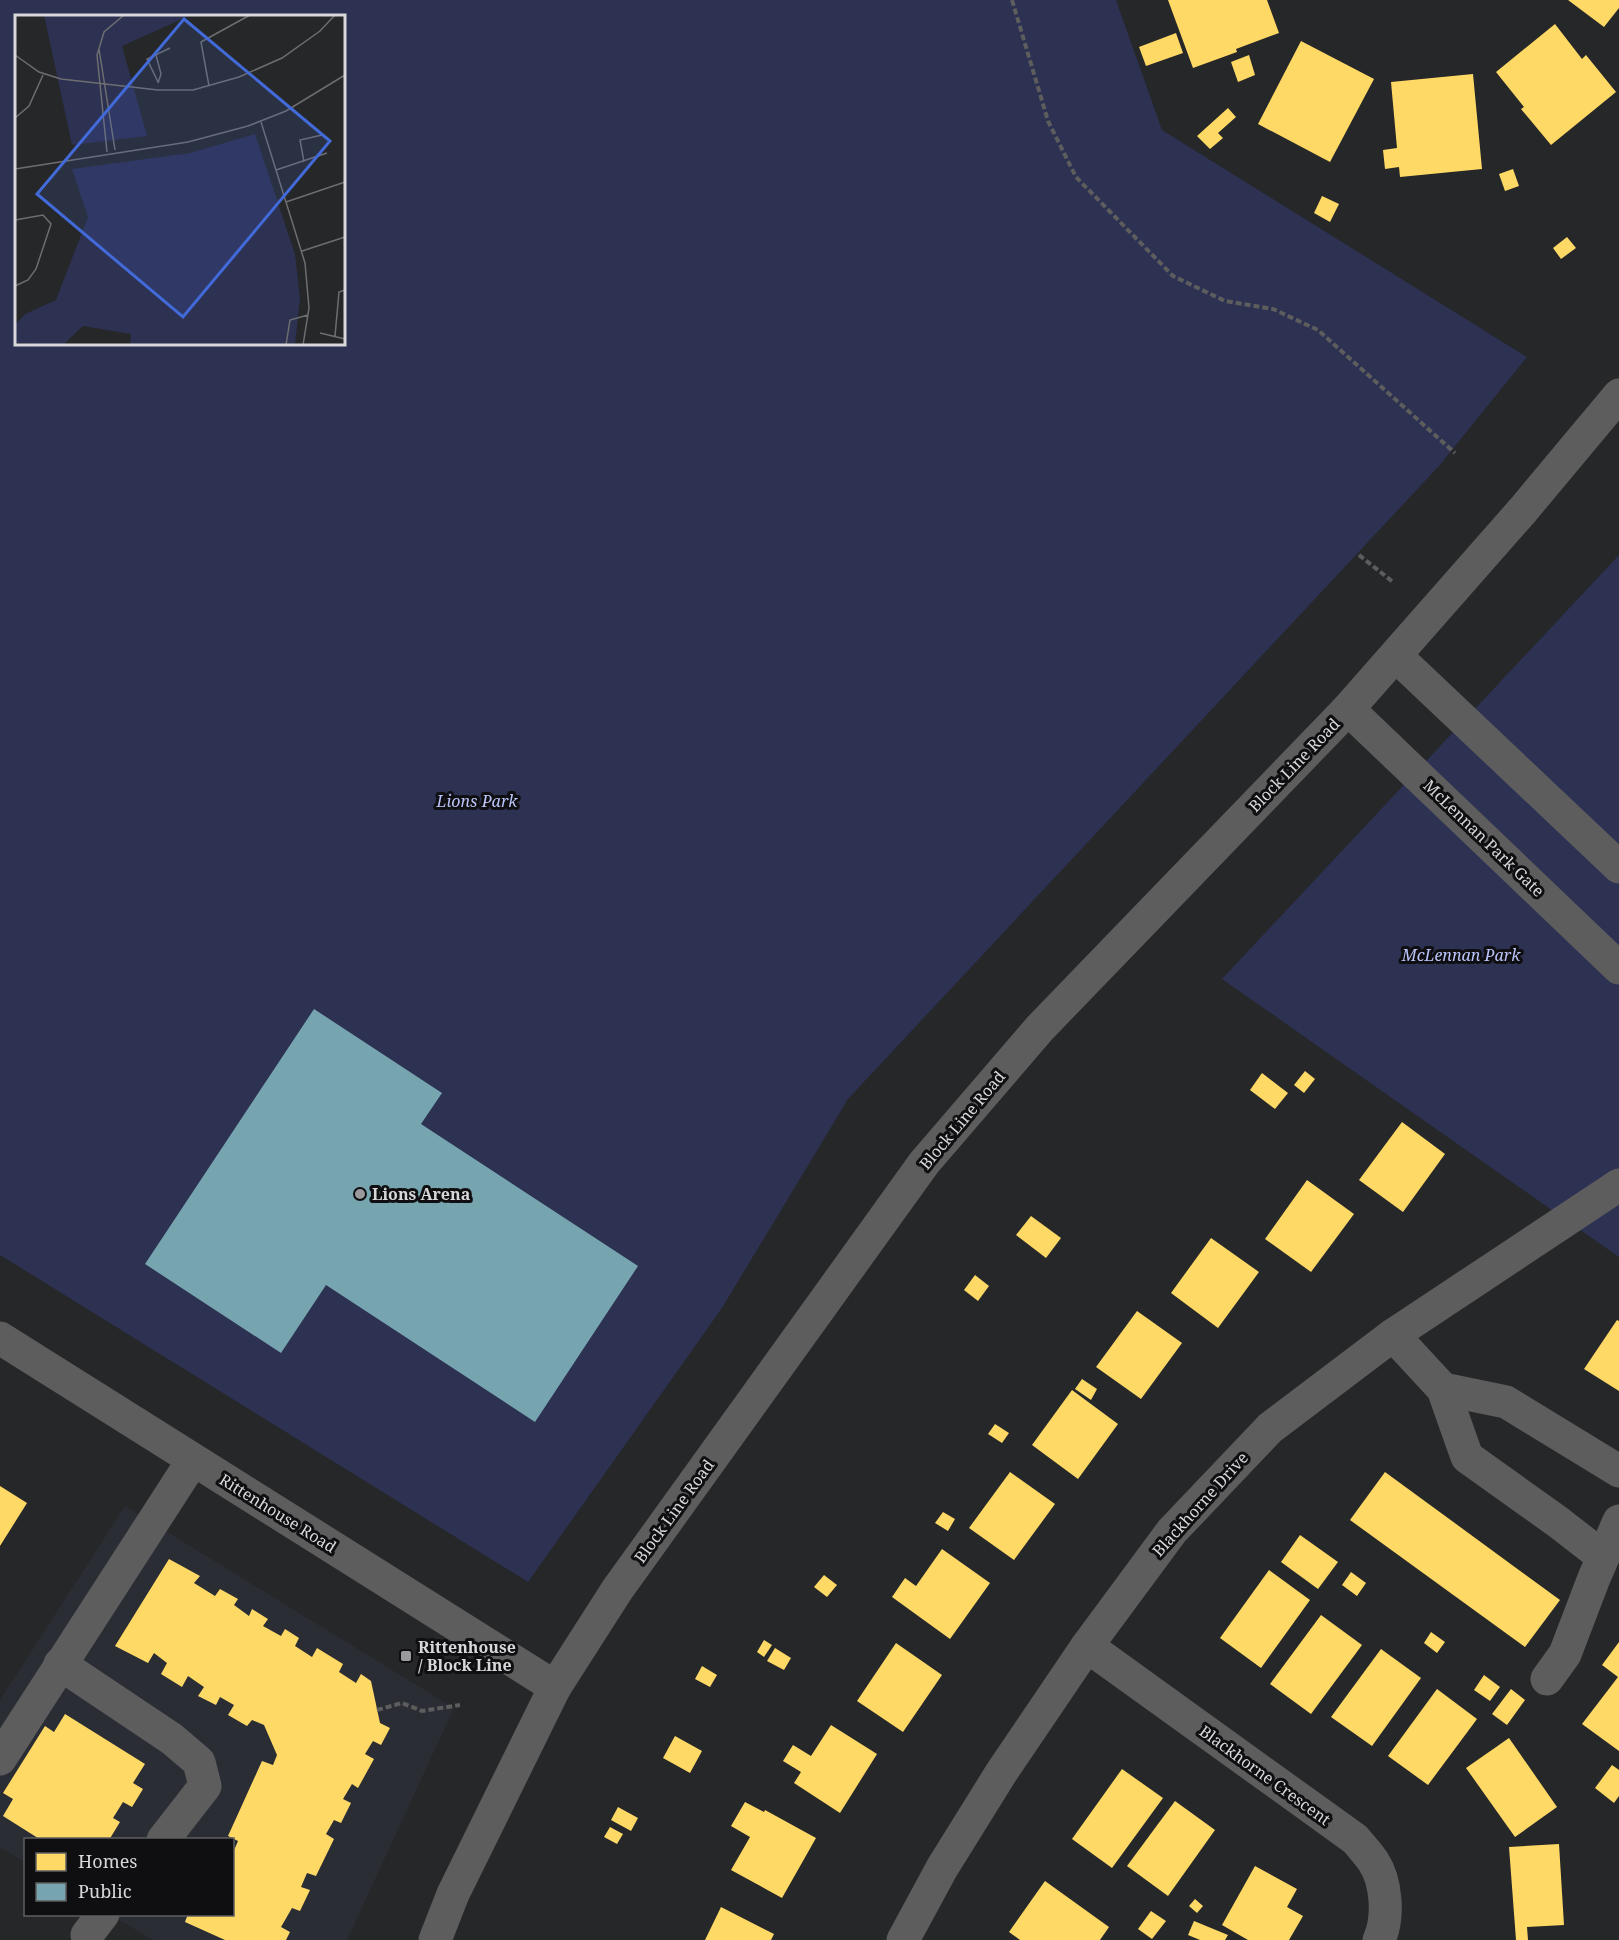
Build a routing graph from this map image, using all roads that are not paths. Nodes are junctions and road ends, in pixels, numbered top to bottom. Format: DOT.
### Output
graph roads {
  1 [pos="1619,395"];
  2 [pos="1396,656"];
  3 [pos="1348,709"];
  4 [pos="1619,867"];
  5 [pos="1619,968"];
  6 [pos="1619,1185"];
  7 [pos="1393,1335"];
  8 [pos="0,1338"];
  9 [pos="1443,1389"];
  10 [pos="193,1460"];
  11 [pos="1619,1471"];
  12 [pos="1619,1521"];
  13 [pos="1603,1557"];
  14 [pos="1087,1646"];
  15 [pos="60,1664"];
  16 [pos="1547,1679"];
  17 [pos="555,1687"];
  18 [pos="0,1759"];
  19 [pos="164,1838"];
  20 [pos="435,1940"];
  21 [pos="903,1940"];
  22 [pos="1379,1940"];
  1 -- 2 [label="street, Block Line Road"];
  2 -- 3 [label="street, Block Line Road"];
  2 -- 4 [label="street"];
  3 -- 5 [label="street, McLennan Park Gate"];
  3 -- 17 [label="street, Block Line Road"];
  6 -- 7 [label="street, Blackhorne Drive"];
  7 -- 9 [label="street"];
  7 -- 14 [label="street, Blackhorne Drive"];
  8 -- 10 [label="street, Rittenhouse Road"];
  9 -- 11 [label="street"];
  9 -- 13 [label="street"];
  10 -- 15 [label="street"];
  10 -- 17 [label="street, Rittenhouse Road"];
  12 -- 13 [label="street"];
  13 -- 16 [label="street"];
  14 -- 21 [label="street, Blackhorne Drive"];
  14 -- 22 [label="street, Blackhorne Crescent"];
  15 -- 18 [label="street"];
  15 -- 19 [label="street"];
  17 -- 20 [label="street, Block Line Road"];
}
